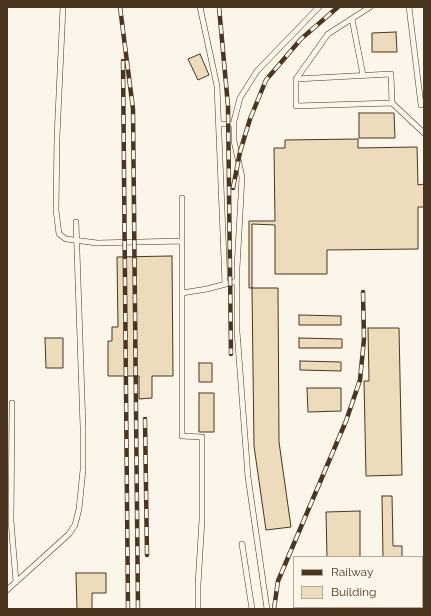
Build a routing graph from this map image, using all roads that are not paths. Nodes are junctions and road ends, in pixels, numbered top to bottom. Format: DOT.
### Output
graph roads {
  1 [pos="63,7"];
  2 [pos="200,7"];
  3 [pos="320,7"];
  4 [pos="370,7"];
  5 [pos="409,7"];
  6 [pos="352,19"];
  7 [pos="364,75"];
  8 [pos="296,79"];
  9 [pos="392,103"];
  10 [pos="424,105"];
  11 [pos="219,124"];
  12 [pos="234,124"];
  13 [pos="424,133"];
  14 [pos="182,198"];
  15 [pos="76,222"];
  16 [pos="77,241"];
  17 [pos="182,241"];
  18 [pos="237,281"];
  19 [pos="225,284"];
  20 [pos="182,293"];
  21 [pos="12,403"];
  22 [pos="242,544"];
  23 [pos="16,582"];
  24 [pos="7,590"];
  25 [pos="198,609"];
  26 [pos="252,609"];
  27 [pos="266,609"];
  1 -- 16 [label="lane"];
  2 -- 11 [label="lane"];
  3 -- 12 [label="lane"];
  4 -- 6 [label="lane"];
  5 -- 10 [label="lane"];
  6 -- 7 [label="lane"];
  6 -- 8 [label="lane"];
  7 -- 8 [label="lane"];
  7 -- 9 [label="lane"];
  8 -- 9 [label="lane"];
  9 -- 13 [label="lane"];
  11 -- 12 [label="lane"];
  11 -- 19 [label="lane"];
  12 -- 18 [label="lane"];
  14 -- 17 [label="lane"];
  15 -- 16 [label="lane"];
  16 -- 17 [label="lane"];
  16 -- 23 [label="lane"];
  17 -- 20 [label="lane"];
  18 -- 19 [label="lane"];
  18 -- 27 [label="lane"];
  19 -- 20 [label="lane"];
  20 -- 25 [label="lane"];
  21 -- 23 [label="lane"];
  22 -- 26 [label="lane"];
  23 -- 24 [label="lane"];
}
